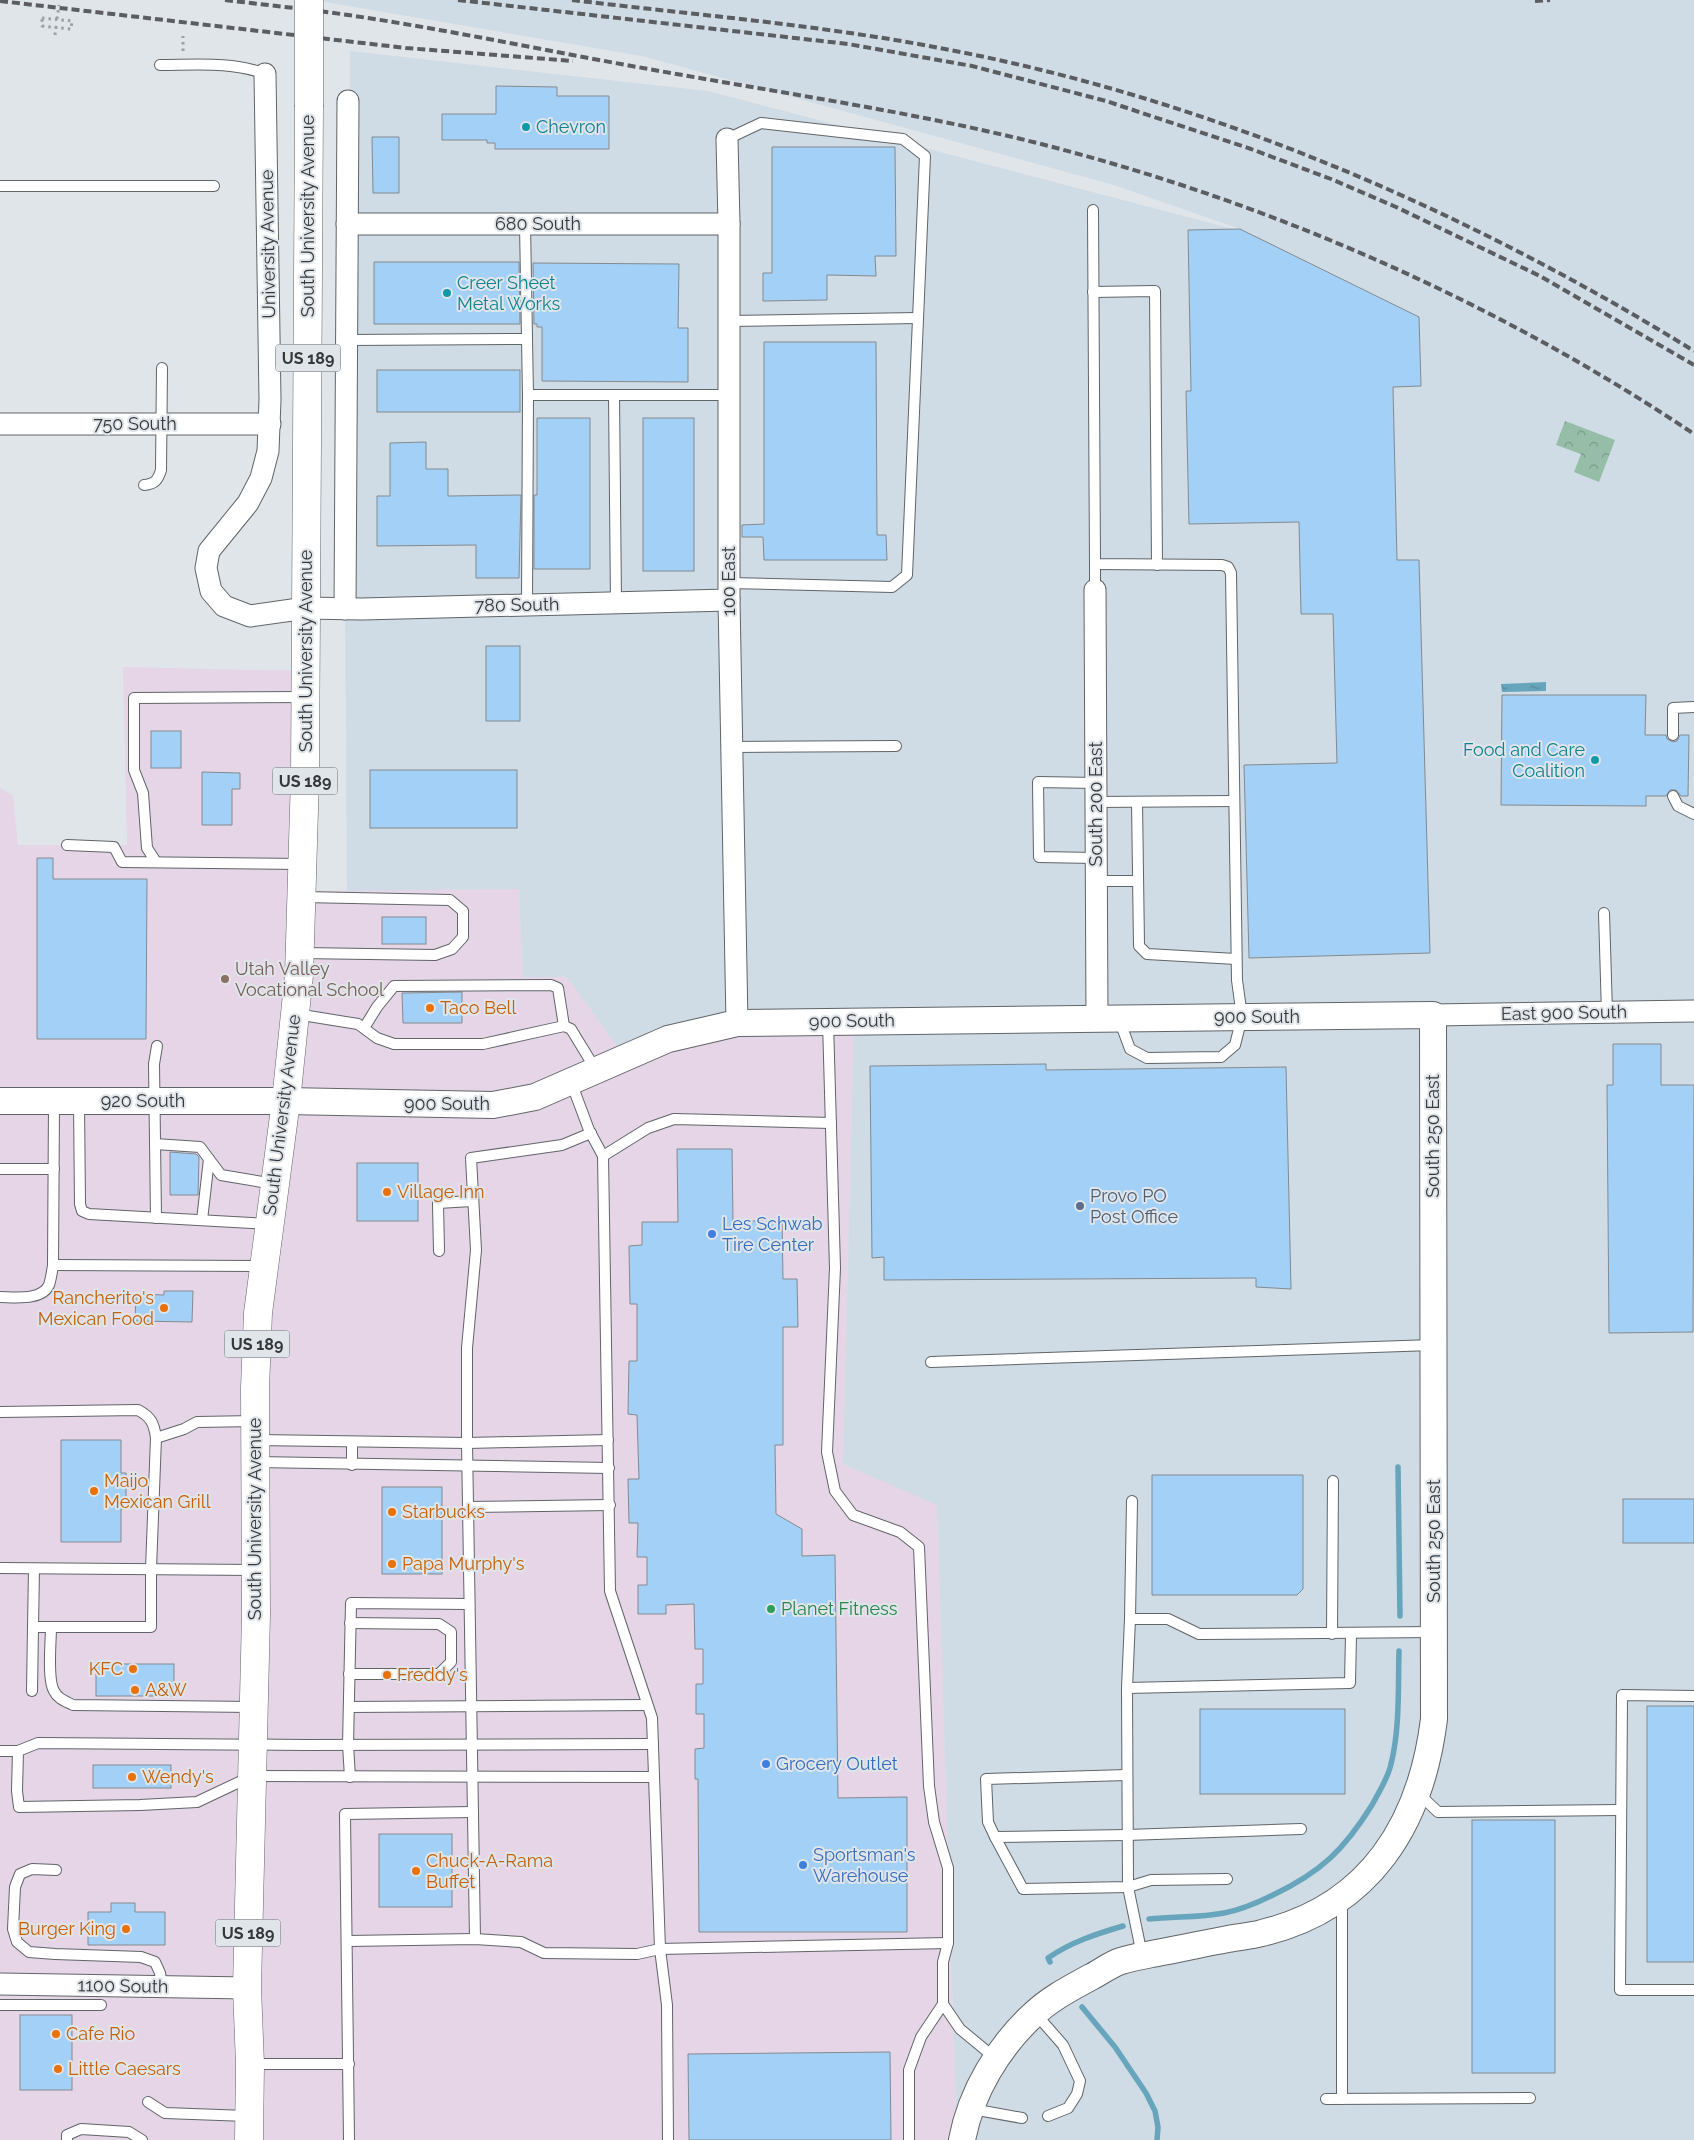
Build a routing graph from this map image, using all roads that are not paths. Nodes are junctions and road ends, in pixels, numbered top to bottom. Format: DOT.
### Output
graph roads {
  1 [pos="309,0"];
  2 [pos="160,65"];
  3 [pos="265,74"];
  4 [pos="348,101"];
  5 [pos="727,138"];
  6 [pos="0,186"];
  7 [pos="214,186"];
  8 [pos="1093,210"];
  9 [pos="347,224"];
  10 [pos="525,224"];
  11 [pos="729,224"];
  12 [pos="1093,292"];
  13 [pos="918,318"];
  14 [pos="729,321"];
  15 [pos="527,339"];
  16 [pos="347,340"];
  17 [pos="162,368"];
  18 [pos="528,394"];
  19 [pos="614,395"];
  20 [pos="729,395"];
  21 [pos="0,424"];
  22 [pos="162,424"];
  23 [pos="270,424"];
  24 [pos="144,486"];
  25 [pos="1095,564"];
  26 [pos="1157,565"];
  27 [pos="1094,590"];
  28 [pos="729,592"];
  29 [pos="616,603"];
  30 [pos="527,605"];
  31 [pos="306,608"];
  32 [pos="346,609"];
  33 [pos="305,697"];
  34 [pos="1694,707"];
  35 [pos="1673,735"];
  36 [pos="896,746"];
  37 [pos="732,747"];
  38 [pos="1096,792"];
  39 [pos="1673,796"];
  40 [pos="1234,801"];
  41 [pos="1137,802"];
  42 [pos="1694,814"];
  43 [pos="67,846"];
  44 [pos="1096,858"];
  45 [pos="156,862"];
  46 [pos="302,864"];
  47 [pos="1096,881"];
  48 [pos="1138,881"];
  49 [pos="301,897"];
  50 [pos="1604,913"];
  51 [pos="300,953"];
  52 [pos="1236,959"];
  53 [pos="1694,1011"];
  54 [pos="295,1013"];
  55 [pos="1607,1013"];
  56 [pos="1433,1015"];
  57 [pos="1242,1017"];
  58 [pos="1107,1018"];
  59 [pos="828,1021"];
  60 [pos="737,1023"];
  61 [pos="564,1026"];
  62 [pos="364,1028"];
  63 [pos="157,1046"];
  64 [pos="596,1070"];
  65 [pos="571,1081"];
  66 [pos="0,1101"];
  67 [pos="54,1101"];
  68 [pos="79,1101"];
  69 [pos="155,1101"];
  70 [pos="286,1101"];
  71 [pos="831,1123"];
  72 [pos="590,1133"];
  73 [pos="155,1144"];
  74 [pos="603,1156"];
  75 [pos="209,1159"];
  76 [pos="0,1169"];
  77 [pos="54,1169"];
  78 [pos="275,1184"];
  79 [pos="472,1201"];
  80 [pos="156,1218"];
  81 [pos="202,1220"];
  82 [pos="269,1224"];
  83 [pos="439,1250"];
  84 [pos="53,1265"];
  85 [pos="264,1266"];
  86 [pos="0,1297"];
  87 [pos="1434,1345"];
  88 [pos="931,1362"];
  89 [pos="0,1412"];
  90 [pos="156,1438"];
  91 [pos="608,1440"];
  92 [pos="255,1441"];
  93 [pos="352,1442"];
  94 [pos="467,1443"];
  95 [pos="352,1464"];
  96 [pos="468,1466"];
  97 [pos="609,1468"];
  98 [pos="1332,1481"];
  99 [pos="1132,1501"];
  100 [pos="610,1505"];
  101 [pos="468,1507"];
  102 [pos="0,1568"];
  103 [pos="34,1569"];
  104 [pos="151,1569"];
  105 [pos="256,1570"];
  106 [pos="469,1604"];
  107 [pos="1130,1620"];
  108 [pos="350,1623"];
  109 [pos="33,1627"];
  110 [pos="51,1627"];
  111 [pos="1434,1632"];
  112 [pos="1332,1634"];
  113 [pos="1351,1634"];
  114 [pos="350,1674"];
  115 [pos="1127,1688"];
  116 [pos="32,1691"];
  117 [pos="1694,1696"];
  118 [pos="648,1705"];
  119 [pos="254,1707"];
  120 [pos="349,1707"];
  121 [pos="471,1707"];
  122 [pos="472,1744"];
  123 [pos="653,1744"];
  124 [pos="253,1745"];
  125 [pos="348,1745"];
  126 [pos="0,1751"];
  127 [pos="18,1751"];
  128 [pos="1127,1775"];
  129 [pos="252,1776"];
  130 [pos="350,1777"];
  131 [pos="472,1777"];
  132 [pos="654,1777"];
  133 [pos="1418,1793"];
  134 [pos="1621,1810"];
  135 [pos="473,1812"];
  136 [pos="1302,1828"];
  137 [pos="1128,1835"];
  138 [pos="996,1837"];
  139 [pos="56,1870"];
  140 [pos="1227,1879"];
  141 [pos="1128,1887"];
  142 [pos="1342,1898"];
  143 [pos="475,1939"];
  144 [pos="348,1941"];
  145 [pos="948,1943"];
  146 [pos="660,1949"];
  147 [pos="1142,1956"];
  148 [pos="0,1984"];
  149 [pos="162,1986"];
  150 [pos="247,1988"];
  151 [pos="1694,1990"];
  152 [pos="943,2004"];
  153 [pos="0,2005"];
  154 [pos="101,2005"];
  155 [pos="1034,2014"];
  156 [pos="996,2059"];
  157 [pos="250,2064"];
  158 [pos="349,2064"];
  159 [pos="1530,2098"];
  160 [pos="1326,2099"];
  161 [pos="1342,2099"];
  162 [pos="148,2102"];
  163 [pos="971,2108"];
  164 [pos="1048,2116"];
  165 [pos="1022,2118"];
  166 [pos="248,2128"];
  167 [pos="67,2140"];
  168 [pos="142,2140"];
  169 [pos="349,2140"];
  170 [pos="668,2140"];
  171 [pos="909,2140"];
  172 [pos="962,2140"];
  1 -- 31 [label="highway, South University Avenue / US 189, bridge"];
  2 -- 3 [label="lane"];
  3 -- 23 [label="street, University Avenue"];
  4 -- 9 [label="street"];
  5 -- 11 [label="street, 100 East"];
  5 -- 13 [label="lane"];
  6 -- 7 [label="lane"];
  8 -- 12 [label="lane"];
  9 -- 10 [label="street, 680 South"];
  9 -- 16 [label="street"];
  10 -- 11 [label="street, 680 South"];
  10 -- 15 [label="lane"];
  11 -- 14 [label="street, 100 East"];
  12 -- 25 [label="lane"];
  12 -- 26 [label="lane"];
  13 -- 14 [label="lane"];
  13 -- 28 [label="lane"];
  14 -- 20 [label="street, 100 East"];
  15 -- 16 [label="lane"];
  15 -- 18 [label="lane"];
  16 -- 32 [label="street"];
  17 -- 22 [label="lane"];
  18 -- 19 [label="lane"];
  18 -- 30 [label="lane"];
  19 -- 20 [label="lane"];
  19 -- 29 [label="lane"];
  20 -- 28 [label="street, 100 East"];
  21 -- 22 [label="street, 750 South"];
  22 -- 23 [label="street, 750 South"];
  22 -- 24 [label="lane"];
  23 -- 31 [label="street, University Avenue"];
  25 -- 26 [label="lane"];
  25 -- 27 [label="lane"];
  26 -- 40 [label="lane"];
  27 -- 38 [label="street, South 200 East"];
  28 -- 29 [label="street, 780 South"];
  28 -- 37 [label="street, 100 East"];
  29 -- 30 [label="street, 780 South"];
  30 -- 32 [label="street, 780 South"];
  31 -- 32 [label="street, 780 South"];
  31 -- 33 [label="highway, South University Avenue / US 189"];
  33 -- 45 [label="lane"];
  33 -- 46 [label="highway, South University Avenue / US 189"];
  34 -- 35 [label="lane"];
  36 -- 37 [label="lane"];
  37 -- 60 [label="street, 100 East"];
  38 -- 41 [label="lane"];
  38 -- 44 [label="street, South 200 East"];
  38 -- 44 [label="lane"];
  39 -- 42 [label="lane"];
  40 -- 41 [label="lane"];
  40 -- 52 [label="lane"];
  41 -- 48 [label="lane"];
  43 -- 45 [label="lane"];
  44 -- 47 [label="street, South 200 East"];
  45 -- 46 [label="lane"];
  46 -- 49 [label="highway, South University Avenue / US 189"];
  47 -- 48 [label="lane"];
  47 -- 58 [label="street, South 200 East"];
  48 -- 52 [label="lane"];
  49 -- 51 [label="highway, South University Avenue / US 189"];
  49 -- 51 [label="lane"];
  50 -- 55 [label="lane"];
  51 -- 54 [label="highway, South University Avenue / US 189"];
  52 -- 57 [label="lane"];
  53 -- 55 [label="street, East 900 South"];
  54 -- 62 [label="lane"];
  54 -- 70 [label="highway, South University Avenue / US 189"];
  55 -- 56 [label="street, East 900 South"];
  56 -- 57 [label="street, 900 South"];
  56 -- 87 [label="street, South 250 East"];
  57 -- 58 [label="street, 900 South"];
  57 -- 58 [label="lane"];
  58 -- 59 [label="street, 900 South"];
  59 -- 60 [label="street, 900 South"];
  59 -- 71 [label="lane"];
  60 -- 64 [label="street, 900 South"];
  61 -- 62 [label="lane"];
  61 -- 62 [label="lane"];
  61 -- 64 [label="lane"];
  63 -- 69 [label="lane"];
  64 -- 65 [label="street, 900 South"];
  65 -- 70 [label="street, 900 South"];
  65 -- 72 [label="lane"];
  66 -- 67 [label="street, 920 South"];
  67 -- 68 [label="street, 920 South"];
  67 -- 77 [label="lane"];
  68 -- 69 [label="street, 920 South"];
  68 -- 80 [label="lane"];
  69 -- 70 [label="street, 920 South"];
  69 -- 73 [label="lane"];
  70 -- 78 [label="highway, South University Avenue / US 189"];
  71 -- 74 [label="lane"];
  71 -- 145 [label="lane"];
  72 -- 74 [label="lane"];
  72 -- 79 [label="lane"];
  73 -- 75 [label="lane"];
  73 -- 80 [label="lane"];
  74 -- 91 [label="lane"];
  75 -- 78 [label="lane"];
  75 -- 81 [label="lane"];
  76 -- 77 [label="lane"];
  77 -- 84 [label="lane"];
  78 -- 82 [label="highway, South University Avenue / US 189"];
  79 -- 83 [label="lane"];
  79 -- 94 [label="lane"];
  80 -- 81 [label="lane"];
  81 -- 82 [label="lane"];
  82 -- 85 [label="highway, South University Avenue / US 189"];
  84 -- 85 [label="lane"];
  84 -- 86 [label="lane"];
  85 -- 92 [label="highway, South University Avenue / US 189"];
  87 -- 88 [label="lane"];
  87 -- 111 [label="street, South 250 East"];
  89 -- 90 [label="lane"];
  90 -- 92 [label="lane"];
  90 -- 104 [label="lane"];
  91 -- 94 [label="lane"];
  91 -- 97 [label="lane"];
  92 -- 93 [label="lane"];
  92 -- 95 [label="lane"];
  92 -- 105 [label="highway, South University Avenue / US 189"];
  93 -- 94 [label="lane"];
  93 -- 95 [label="lane"];
  94 -- 96 [label="lane"];
  95 -- 96 [label="lane"];
  96 -- 97 [label="lane"];
  96 -- 101 [label="lane"];
  97 -- 100 [label="lane"];
  98 -- 112 [label="lane"];
  99 -- 107 [label="lane"];
  100 -- 101 [label="lane"];
  100 -- 118 [label="lane"];
  101 -- 106 [label="lane"];
  102 -- 103 [label="lane"];
  103 -- 104 [label="lane"];
  103 -- 109 [label="lane"];
  104 -- 105 [label="lane"];
  104 -- 110 [label="lane"];
  105 -- 119 [label="highway, South University Avenue / US 189"];
  106 -- 108 [label="lane"];
  106 -- 121 [label="lane"];
  107 -- 112 [label="lane"];
  107 -- 115 [label="lane"];
  108 -- 114 [label="lane"];
  108 -- 114 [label="lane"];
  109 -- 110 [label="lane"];
  109 -- 116 [label="lane"];
  110 -- 119 [label="lane"];
  111 -- 113 [label="lane"];
  111 -- 133 [label="street, South 250 East"];
  112 -- 113 [label="lane"];
  113 -- 115 [label="lane"];
  114 -- 120 [label="lane"];
  115 -- 128 [label="lane"];
  117 -- 134 [label="lane"];
  118 -- 121 [label="lane"];
  118 -- 123 [label="lane"];
  119 -- 124 [label="highway, South University Avenue / US 189"];
  120 -- 121 [label="lane"];
  120 -- 125 [label="lane"];
  121 -- 122 [label="lane"];
  122 -- 123 [label="lane"];
  122 -- 125 [label="lane"];
  122 -- 131 [label="lane"];
  123 -- 132 [label="lane"];
  124 -- 125 [label="lane"];
  124 -- 127 [label="lane"];
  124 -- 129 [label="highway, South University Avenue / US 189"];
  125 -- 130 [label="lane"];
  126 -- 127 [label="lane"];
  127 -- 129 [label="lane"];
  128 -- 137 [label="lane"];
  128 -- 138 [label="lane"];
  129 -- 130 [label="lane"];
  129 -- 150 [label="highway, South University Avenue / US 189"];
  130 -- 131 [label="lane"];
  131 -- 132 [label="lane"];
  131 -- 135 [label="lane"];
  132 -- 146 [label="lane"];
  133 -- 134 [label="lane"];
  133 -- 142 [label="street, South 250 East"];
  134 -- 151 [label="lane"];
  135 -- 143 [label="lane"];
  135 -- 144 [label="lane"];
  136 -- 137 [label="lane"];
  137 -- 138 [label="lane"];
  137 -- 141 [label="lane"];
  138 -- 141 [label="lane"];
  139 -- 149 [label="lane"];
  140 -- 141 [label="lane"];
  141 -- 147 [label="lane"];
  142 -- 147 [label="street, South 250 East"];
  142 -- 161 [label="lane"];
  143 -- 144 [label="lane"];
  143 -- 146 [label="lane"];
  144 -- 158 [label="lane"];
  145 -- 146 [label="lane"];
  145 -- 152 [label="lane"];
  146 -- 170 [label="lane"];
  147 -- 155 [label="street, South 250 East"];
  148 -- 149 [label="street, 1100 South"];
  149 -- 150 [label="street, 1100 South"];
  150 -- 157 [label="highway, South University Avenue / US 189"];
  152 -- 156 [label="lane"];
  152 -- 171 [label="lane"];
  153 -- 154 [label="lane"];
  155 -- 156 [label="street, South 250 East"];
  155 -- 164 [label="lane"];
  156 -- 163 [label="street, South 250 East"];
  157 -- 158 [label="lane"];
  157 -- 166 [label="highway, South University Avenue / US 189"];
  158 -- 169 [label="lane"];
  159 -- 161 [label="lane"];
  160 -- 161 [label="lane"];
  162 -- 166 [label="lane"];
  163 -- 165 [label="lane"];
  163 -- 172 [label="street, South 250 East"];
  167 -- 168 [label="lane"];
}
